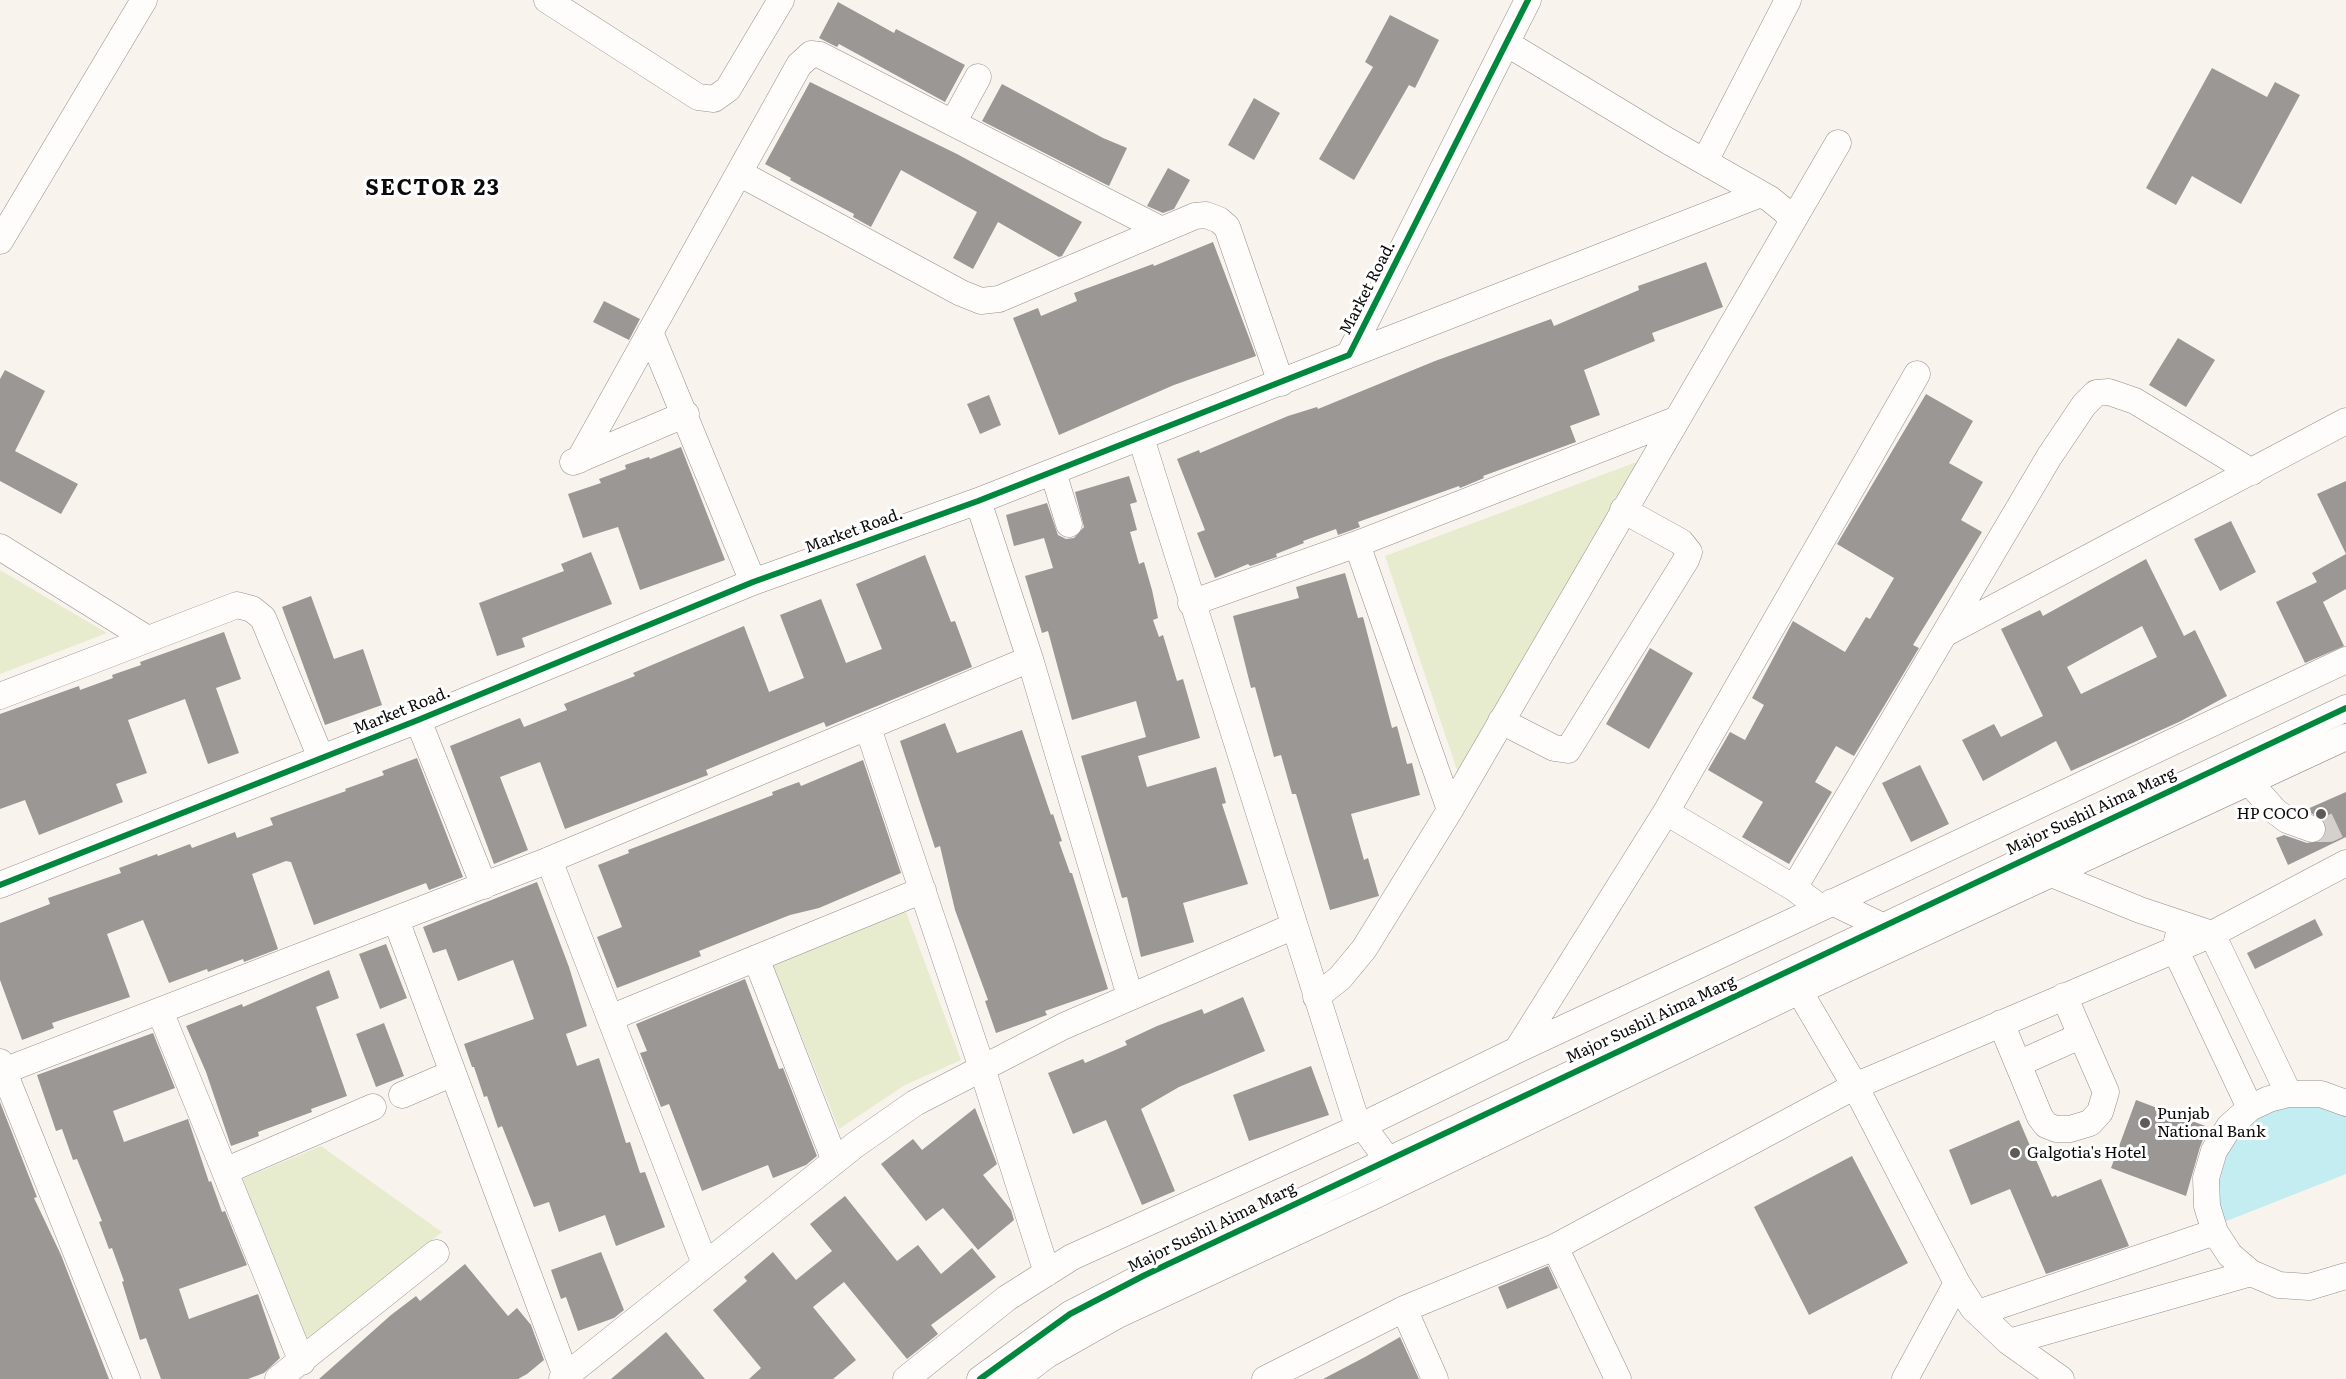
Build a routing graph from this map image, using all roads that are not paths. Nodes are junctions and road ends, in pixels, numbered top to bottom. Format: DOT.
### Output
graph roads {
  1 [pos="144,0"];
  2 [pos="547,0"];
  3 [pos="781,0"];
  4 [pos="1528,0"];
  5 [pos="1788,0"];
  6 [pos="1506,43"];
  7 [pos="978,77"];
  8 [pos="953,123"];
  9 [pos="1838,143"];
  10 [pos="1705,161"];
  11 [pos="739,172"];
  12 [pos="1761,194"];
  13 [pos="1791,220"];
  14 [pos="1160,229"];
  15 [pos="0,241"];
  16 [pos="650,332"];
  17 [pos="1349,355"];
  18 [pos="1917,375"];
  19 [pos="1281,383"];
  20 [pos="686,414"];
  21 [pos="1675,420"];
  22 [pos="2346,421"];
  23 [pos="1141,438"];
  24 [pos="1053,472"];
  25 [pos="2252,472"];
  26 [pos="978,501"];
  27 [pos="1623,510"];
  28 [pos="1069,524"];
  29 [pos="1357,544"];
  30 [pos="0,547"];
  31 [pos="753,582"];
  32 [pos="1191,603"];
  33 [pos="1945,633"];
  34 [pos="146,638"];
  35 [pos="1030,659"];
  36 [pos="2346,660"];
  37 [pos="0,696"];
  38 [pos="2346,708"];
  39 [pos="418,720"];
  40 [pos="1501,722"];
  41 [pos="868,728"];
  42 [pos="2346,737"];
  43 [pos="321,758"];
  44 [pos="2237,759"];
  45 [pos="2250,783"];
  46 [pos="1450,810"];
  47 [pos="1666,812"];
  48 [pos="2312,829"];
  49 [pos="549,860"];
  50 [pos="2346,863"];
  51 [pos="2054,875"];
  52 [pos="0,885"];
  53 [pos="484,886"];
  54 [pos="1794,888"];
  55 [pos="923,890"];
  56 [pos="1826,905"];
  57 [pos="396,920"];
  58 [pos="2181,924"];
  59 [pos="1293,926"];
  60 [pos="1882,926"];
  61 [pos="2212,934"];
  62 [pos="2175,949"];
  63 [pos="756,958"];
  64 [pos="1793,981"];
  65 [pos="1130,996"];
  66 [pos="2064,996"];
  67 [pos="1316,998"];
  68 [pos="160,1011"];
  69 [pos="610,1018"];
  70 [pos="2001,1023"];
  71 [pos="2080,1036"];
  72 [pos="1517,1050"];
  73 [pos="2018,1064"];
  74 [pos="2,1066"];
  75 [pos="982,1068"];
  76 [pos="453,1073"];
  77 [pos="1855,1086"];
  78 [pos="2289,1094"];
  79 [pos="402,1095"];
  80 [pos="2346,1103"];
  81 [pos="372,1107"];
  82 [pos="2250,1108"];
  83 [pos="1357,1123"];
  84 [pos="835,1161"];
  85 [pos="1376,1164"];
  86 [pos="225,1171"];
  87 [pos="1399,1184"];
  88 [pos="1374,1196"];
  89 [pos="2215,1232"];
  90 [pos="1555,1247"];
  91 [pos="436,1253"];
  92 [pos="705,1264"];
  93 [pos="1047,1273"];
  94 [pos="2250,1273"];
  95 [pos="2346,1276"];
  96 [pos="1957,1283"];
  97 [pos="1404,1310"];
  98 [pos="1978,1313"];
  99 [pos="2009,1342"];
  100 [pos="302,1362"];
  101 [pos="564,1377"];
  102 [pos="127,1379"];
  103 [pos="278,1379"];
  104 [pos="906,1379"];
  105 [pos="980,1379"];
  106 [pos="1015,1379"];
  107 [pos="1265,1379"];
  108 [pos="1435,1379"];
  109 [pos="1618,1379"];
  110 [pos="1905,1379"];
  111 [pos="2061,1379"];
  1 -- 15 [label="street"];
  2 -- 3 [label="street"];
  4 -- 6 [label="street, Market Road."];
  5 -- 10 [label="street"];
  6 -- 10 [label="street"];
  6 -- 17 [label="street, Market Road."];
  7 -- 8 [label="street"];
  8 -- 11 [label="street"];
  8 -- 14 [label="street"];
  9 -- 13 [label="street"];
  10 -- 12 [label="street"];
  11 -- 14 [label="street"];
  11 -- 16 [label="street"];
  12 -- 13 [label="street"];
  12 -- 17 [label="street"];
  13 -- 21 [label="street"];
  14 -- 19 [label="street"];
  16 -- 20 [label="street"];
  16 -- 20 [label="street"];
  17 -- 19 [label="street, Market Road."];
  18 -- 47 [label="street"];
  19 -- 23 [label="street, Market Road."];
  20 -- 31 [label="street"];
  21 -- 27 [label="street"];
  21 -- 29 [label="street"];
  22 -- 25 [label="street"];
  23 -- 24 [label="street, Market Road."];
  23 -- 32 [label="street"];
  24 -- 26 [label="street, Market Road."];
  24 -- 28 [label="street"];
  25 -- 33 [label="street"];
  25 -- 33 [label="street"];
  26 -- 31 [label="street, Market Road."];
  26 -- 35 [label="street"];
  27 -- 40 [label="street"];
  27 -- 40 [label="street"];
  29 -- 32 [label="street"];
  29 -- 46 [label="street"];
  30 -- 34 [label="street"];
  31 -- 39 [label="street, Market Road."];
  32 -- 59 [label="street"];
  33 -- 54 [label="street"];
  34 -- 37 [label="street"];
  34 -- 43 [label="street"];
  35 -- 41 [label="street"];
  35 -- 65 [label="street"];
  36 -- 56 [label="street"];
  38 -- 44 [label="street, Major Sushil Aima Marg"];
  39 -- 43 [label="street, Market Road."];
  39 -- 53 [label="street"];
  40 -- 46 [label="street"];
  41 -- 49 [label="street"];
  41 -- 55 [label="street"];
  42 -- 45 [label="street, Major Sushil Aima Marg"];
  43 -- 52 [label="street, Market Road."];
  44 -- 45 [label="street"];
  44 -- 60 [label="street, Major Sushil Aima Marg"];
  45 -- 48 [label="street"];
  45 -- 51 [label="street, Major Sushil Aima Marg"];
  46 -- 67 [label="street"];
  47 -- 54 [label="street"];
  47 -- 72 [label="street"];
  49 -- 53 [label="street"];
  49 -- 69 [label="street"];
  50 -- 61 [label="street"];
  51 -- 58 [label="street"];
  51 -- 64 [label="street, Major Sushil Aima Marg"];
  53 -- 57 [label="street"];
  54 -- 56 [label="street"];
  55 -- 63 [label="street"];
  55 -- 75 [label="street"];
  56 -- 60 [label="street"];
  56 -- 72 [label="street"];
  57 -- 68 [label="street"];
  57 -- 76 [label="street"];
  58 -- 61 [label="street"];
  58 -- 62 [label="street"];
  59 -- 65 [label="street"];
  59 -- 67 [label="street"];
  60 -- 64 [label="street, Major Sushil Aima Marg"];
  61 -- 62 [label="street"];
  61 -- 78 [label="street"];
  62 -- 66 [label="street"];
  62 -- 82 [label="street"];
  63 -- 69 [label="street"];
  63 -- 84 [label="street"];
  64 -- 77 [label="street"];
  64 -- 85 [label="street, Major Sushil Aima Marg"];
  64 -- 87 [label="street, Major Sushil Aima Marg"];
  65 -- 75 [label="street"];
  66 -- 70 [label="street"];
  66 -- 71 [label="street"];
  67 -- 83 [label="street"];
  68 -- 74 [label="street"];
  68 -- 86 [label="street"];
  69 -- 92 [label="street"];
  70 -- 73 [label="street"];
  70 -- 77 [label="street"];
  71 -- 73 [label="street"];
  71 -- 73 [label="street"];
  72 -- 83 [label="street"];
  74 -- 102 [label="street"];
  75 -- 84 [label="street"];
  75 -- 93 [label="street"];
  76 -- 79 [label="street"];
  76 -- 101 [label="street"];
  77 -- 90 [label="street"];
  77 -- 96 [label="street"];
  78 -- 80 [label="street"];
  78 -- 82 [label="street"];
  81 -- 86 [label="street"];
  82 -- 89 [label="street"];
  83 -- 85 [label="street"];
  83 -- 93 [label="street"];
  84 -- 92 [label="street"];
  85 -- 87 [label="street"];
  85 -- 88 [label="street"];
  85 -- 105 [label="street, Major Sushil Aima Marg"];
  86 -- 100 [label="street"];
  87 -- 88 [label="street, Major Sushil Aima Marg"];
  88 -- 106 [label="street, Major Sushil Aima Marg"];
  89 -- 94 [label="street"];
  89 -- 98 [label="street"];
  90 -- 97 [label="street"];
  90 -- 109 [label="street"];
  91 -- 100 [label="street"];
  92 -- 101 [label="street"];
  93 -- 104 [label="street"];
  94 -- 95 [label="street"];
  94 -- 99 [label="street"];
  96 -- 98 [label="street"];
  96 -- 110 [label="street"];
  97 -- 107 [label="street"];
  97 -- 108 [label="street"];
  98 -- 99 [label="street"];
  99 -- 111 [label="street"];
  100 -- 103 [label="street"];
}
